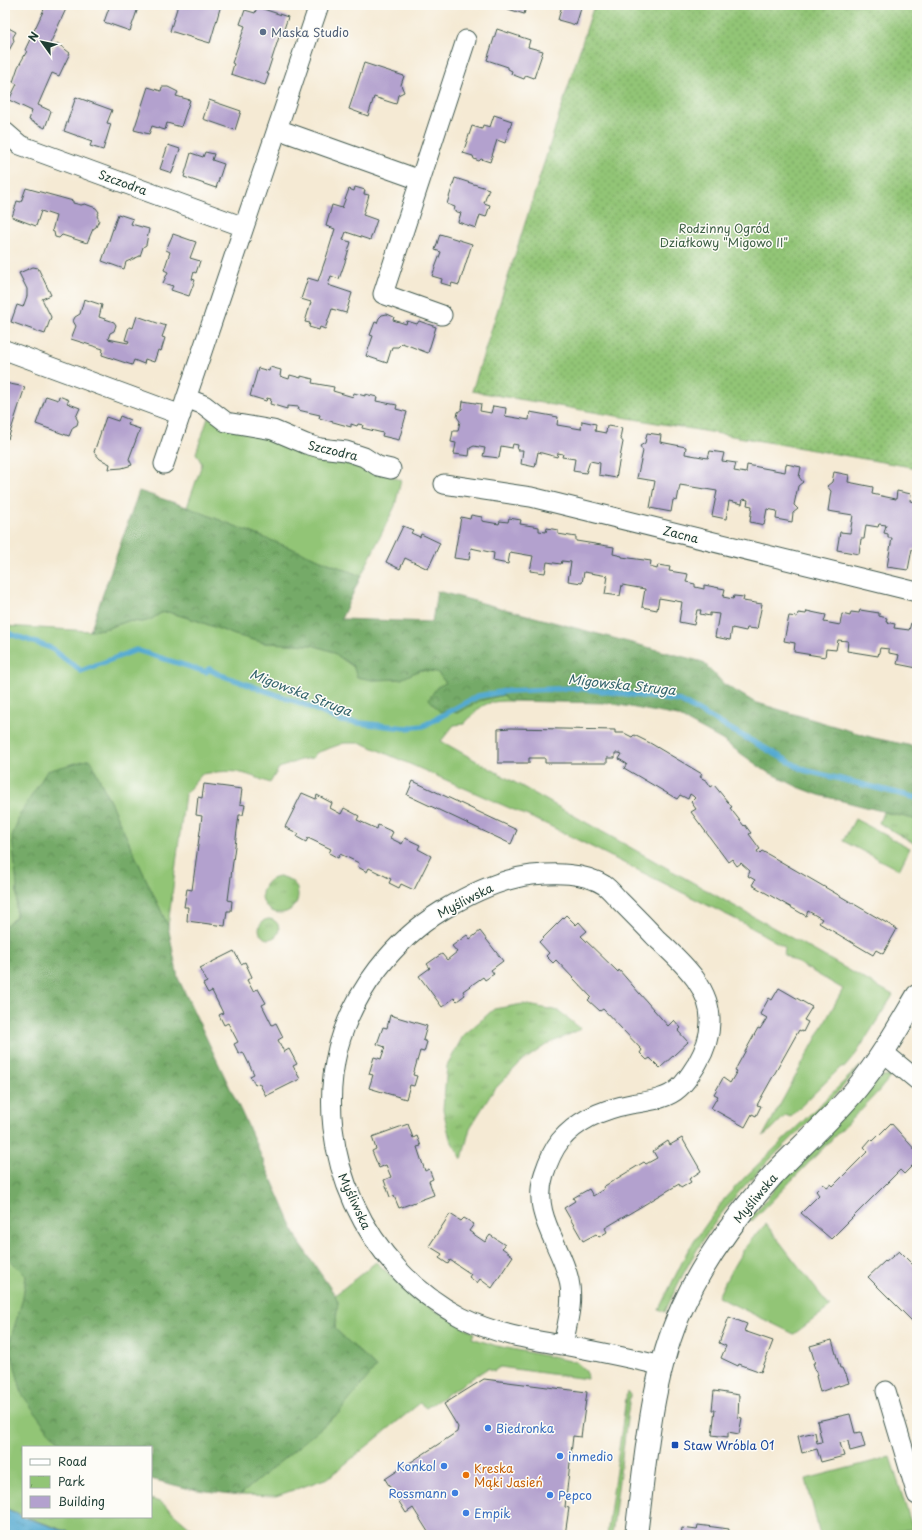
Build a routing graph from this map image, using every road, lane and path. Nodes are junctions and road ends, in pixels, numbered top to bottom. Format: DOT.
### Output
graph roads {
  1 [pos="318,5"];
  2 [pos="466,40"];
  3 [pos="277,129"];
  4 [pos="5,132"];
  5 [pos="420,180"];
  6 [pos="244,227"];
  7 [pos="442,315"];
  8 [pos="5,350"];
  9 [pos="184,407"];
  10 [pos="164,464"];
  11 [pos="391,469"];
  12 [pos="444,484"];
  13 [pos="917,592"];
  14 [pos="917,996"];
  15 [pos="883,1052"];
  16 [pos="917,1080"];
  17 [pos="563,1346"];
  18 [pos="662,1366"];
  19 [pos="886,1391"];
  20 [pos="917,1494"];
  21 [pos="636,1535"];
  1 -- 3 [label="street"];
  2 -- 5 [label="street"];
  3 -- 5 [label="street"];
  3 -- 6 [label="street"];
  4 -- 6 [label="street, Szczodra"];
  5 -- 7 [label="street"];
  6 -- 9 [label="street"];
  8 -- 9 [label="street, Szczodra"];
  9 -- 10 [label="street"];
  9 -- 11 [label="street, Szczodra"];
  12 -- 13 [label="street, Zacna"];
  14 -- 15 [label="street, Myśliwska"];
  15 -- 16 [label="street"];
  15 -- 18 [label="street, Myśliwska"];
  17 -- 17 [label="street, Myśliwska"];
  17 -- 18 [label="street, Myśliwska"];
  18 -- 21 [label="street, Myśliwska"];
  19 -- 20 [label="street"];
}
